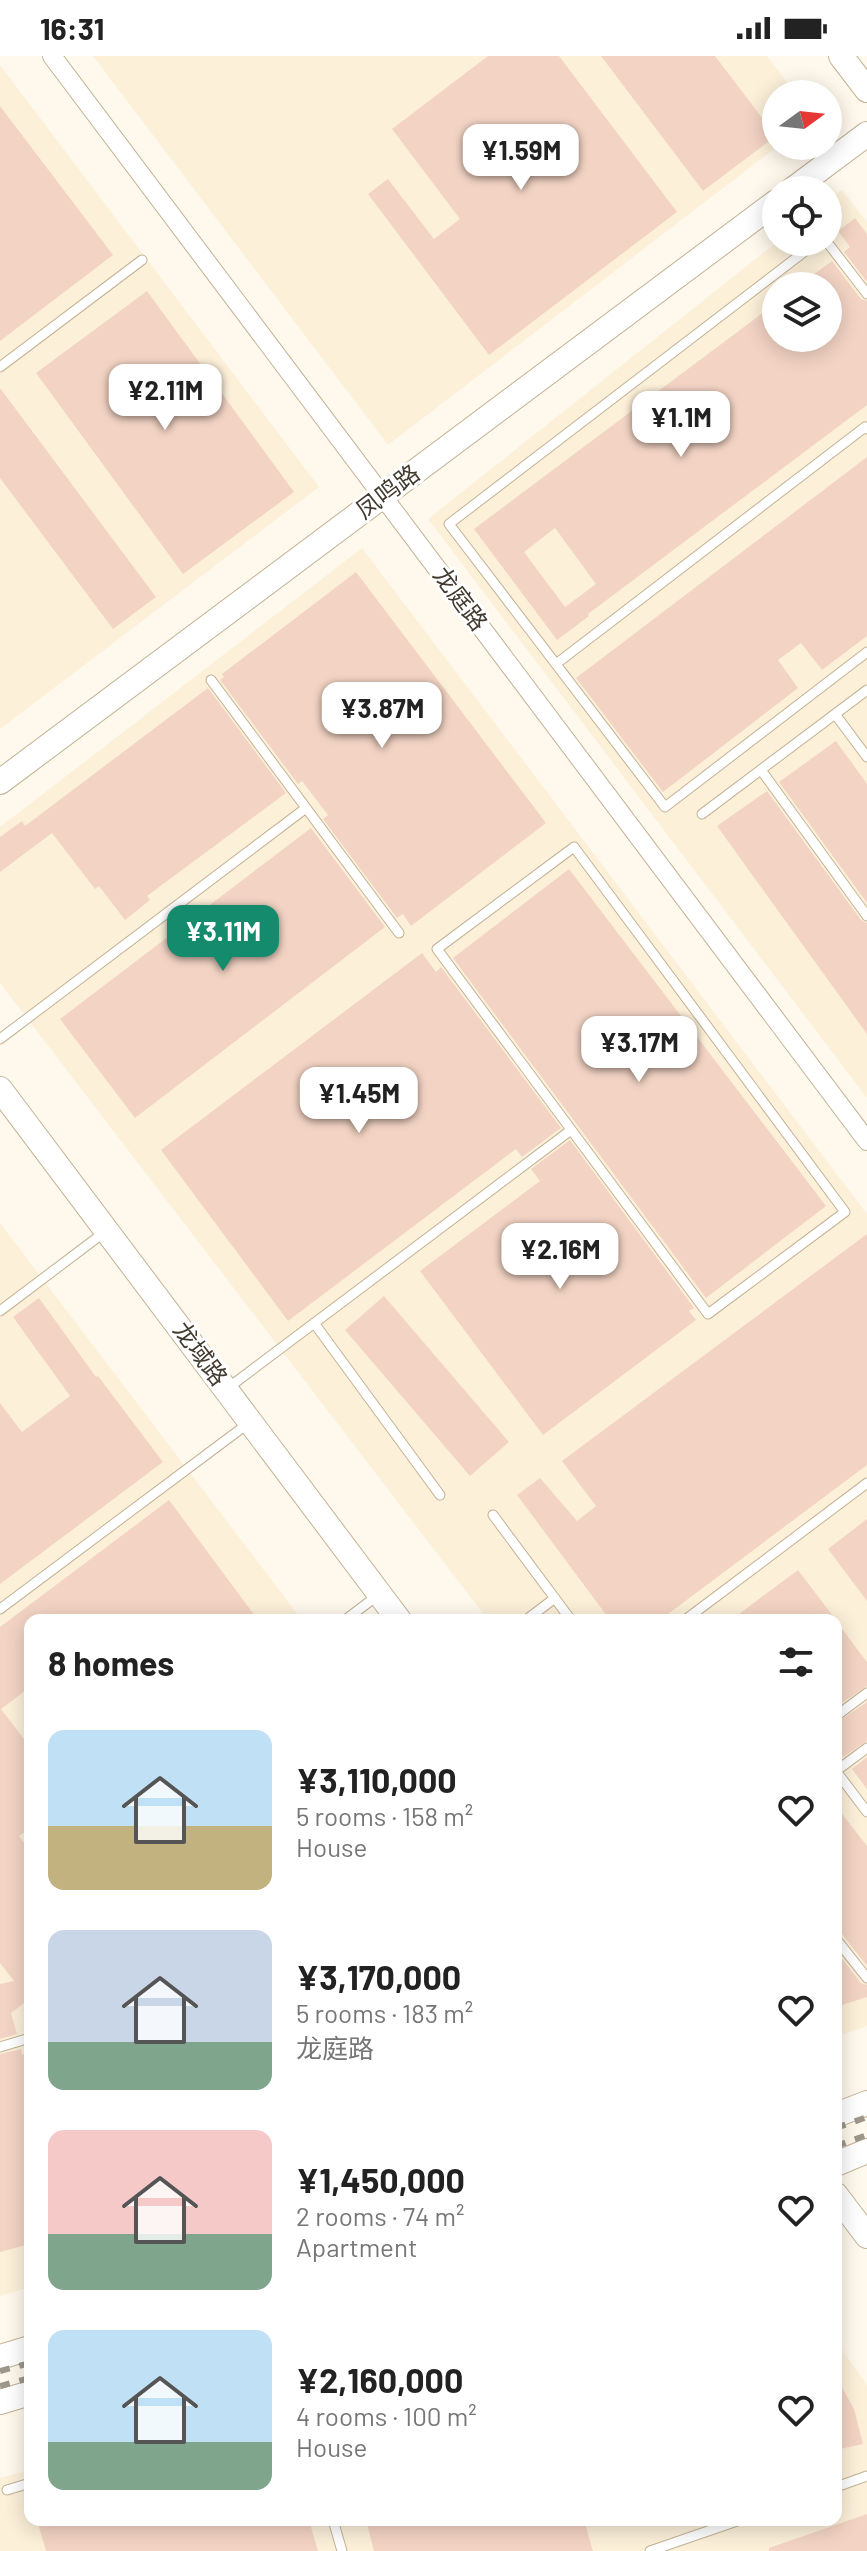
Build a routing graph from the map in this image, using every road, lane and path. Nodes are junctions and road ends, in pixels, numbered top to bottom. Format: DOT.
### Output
graph roads {
  1 [pos="52,56"];
  2 [pos="841,56"];
  3 [pos="867,90"];
  4 [pos="867,134"];
  5 [pos="811,176"];
  6 [pos="762,212"];
  7 [pos="799,256"];
  8 [pos="838,256"];
  9 [pos="142,260"];
  10 [pos="867,294"];
  11 [pos="0,367"];
  12 [pos="867,429"];
  13 [pos="382,496"];
  14 [pos="867,652"];
  15 [pos="556,664"];
  16 [pos="211,680"];
  17 [pos="867,690"];
  18 [pos="835,714"];
  19 [pos="867,757"];
  20 [pos="761,770"];
  21 [pos="0,782"];
  22 [pos="306,808"];
  23 [pos="702,814"];
  24 [pos="867,916"];
  25 [pos="399,933"];
  26 [pos="0,1039"];
  27 [pos="0,1089"];
  28 [pos="571,1130"];
  29 [pos="867,1141"];
  30 [pos="107,1231"];
  31 [pos="0,1311"];
  32 [pos="314,1323"];
  33 [pos="226,1389"];
  34 [pos="250,1422"];
  35 [pos="867,1483"];
  36 [pos="440,1495"];
  37 [pos="493,1515"];
  38 [pos="380,1594"];
  39 [pos="555,1598"];
  40 [pos="0,1609"];
  41 [pos="353,1614"];
  42 [pos="395,1614"];
  43 [pos="534,1614"];
  44 [pos="567,1614"];
  45 [pos="693,1614"];
  46 [pos="867,1693"];
  47 [pos="842,1712"];
  48 [pos="867,1748"];
  49 [pos="842,1767"];
  50 [pos="842,1779"];
  51 [pos="867,1812"];
  52 [pos="842,1947"];
  53 [pos="867,1978"];
  54 [pos="24,2040"];
  55 [pos="0,2047"];
  56 [pos="867,2103"];
  57 [pos="842,2113"];
  58 [pos="867,2151"];
  59 [pos="842,2161"];
  60 [pos="842,2203"];
  61 [pos="867,2236"];
  62 [pos="24,2350"];
  63 [pos="0,2357"];
  64 [pos="24,2395"];
  65 [pos="0,2402"];
  66 [pos="867,2476"];
  67 [pos="24,2485"];
  68 [pos="842,2485"];
  69 [pos="7,2490"];
  70 [pos="335,2526"];
  71 [pos="723,2526"];
  72 [pos="342,2551"];
  73 [pos="650,2551"];
  1 -- 13 [label="street, 龙庭路"];
  2 -- 3 [label="street"];
  4 -- 5 [label="street"];
  6 -- 13 [label="street, 凤鸣路"];
  7 -- 15 [label="lane"];
  8 -- 10 [label="lane"];
  9 -- 11 [label="lane"];
  12 -- 15 [label="lane"];
  13 -- 21 [label="street, 凤鸣路"];
  13 -- 29 [label="street, 龙庭路"];
  14 -- 15 [label="lane"];
  16 -- 22 [label="lane"];
  17 -- 18 [label="lane"];
  18 -- 19 [label="lane"];
  18 -- 20 [label="lane"];
  20 -- 23 [label="lane"];
  20 -- 24 [label="lane"];
  22 -- 25 [label="lane"];
  22 -- 26 [label="lane"];
  27 -- 30 [label="street, 龙域路"];
  28 -- 28 [label="lane"];
  28 -- 32 [label="lane"];
  30 -- 31 [label="lane"];
  30 -- 33 [label="street, 龙域路"];
  32 -- 33 [label="lane"];
  32 -- 36 [label="lane"];
  33 -- 34 [label="street, 龙域路"];
  34 -- 38 [label="street, 龙域路"];
  34 -- 40 [label="lane"];
  35 -- 45 [label="lane"];
  37 -- 39 [label="lane"];
  38 -- 41 [label="lane"];
  38 -- 42 [label="street, 龙域路"];
  39 -- 43 [label="lane"];
  39 -- 44 [label="lane"];
  46 -- 47 [label="lane"];
  48 -- 49 [label="lane"];
  50 -- 51 [label="lane"];
  52 -- 53 [label="lane"];
  54 -- 55 [label="lane"];
  56 -- 57 [label="street"];
  58 -- 59 [label="street"];
  60 -- 61 [label="street"];
  62 -- 63 [label="street"];
  64 -- 65 [label="street"];
  66 -- 68 [label="lane"];
  67 -- 69 [label="lane"];
  70 -- 72 [label="lane"];
  71 -- 73 [label="lane"];
}
